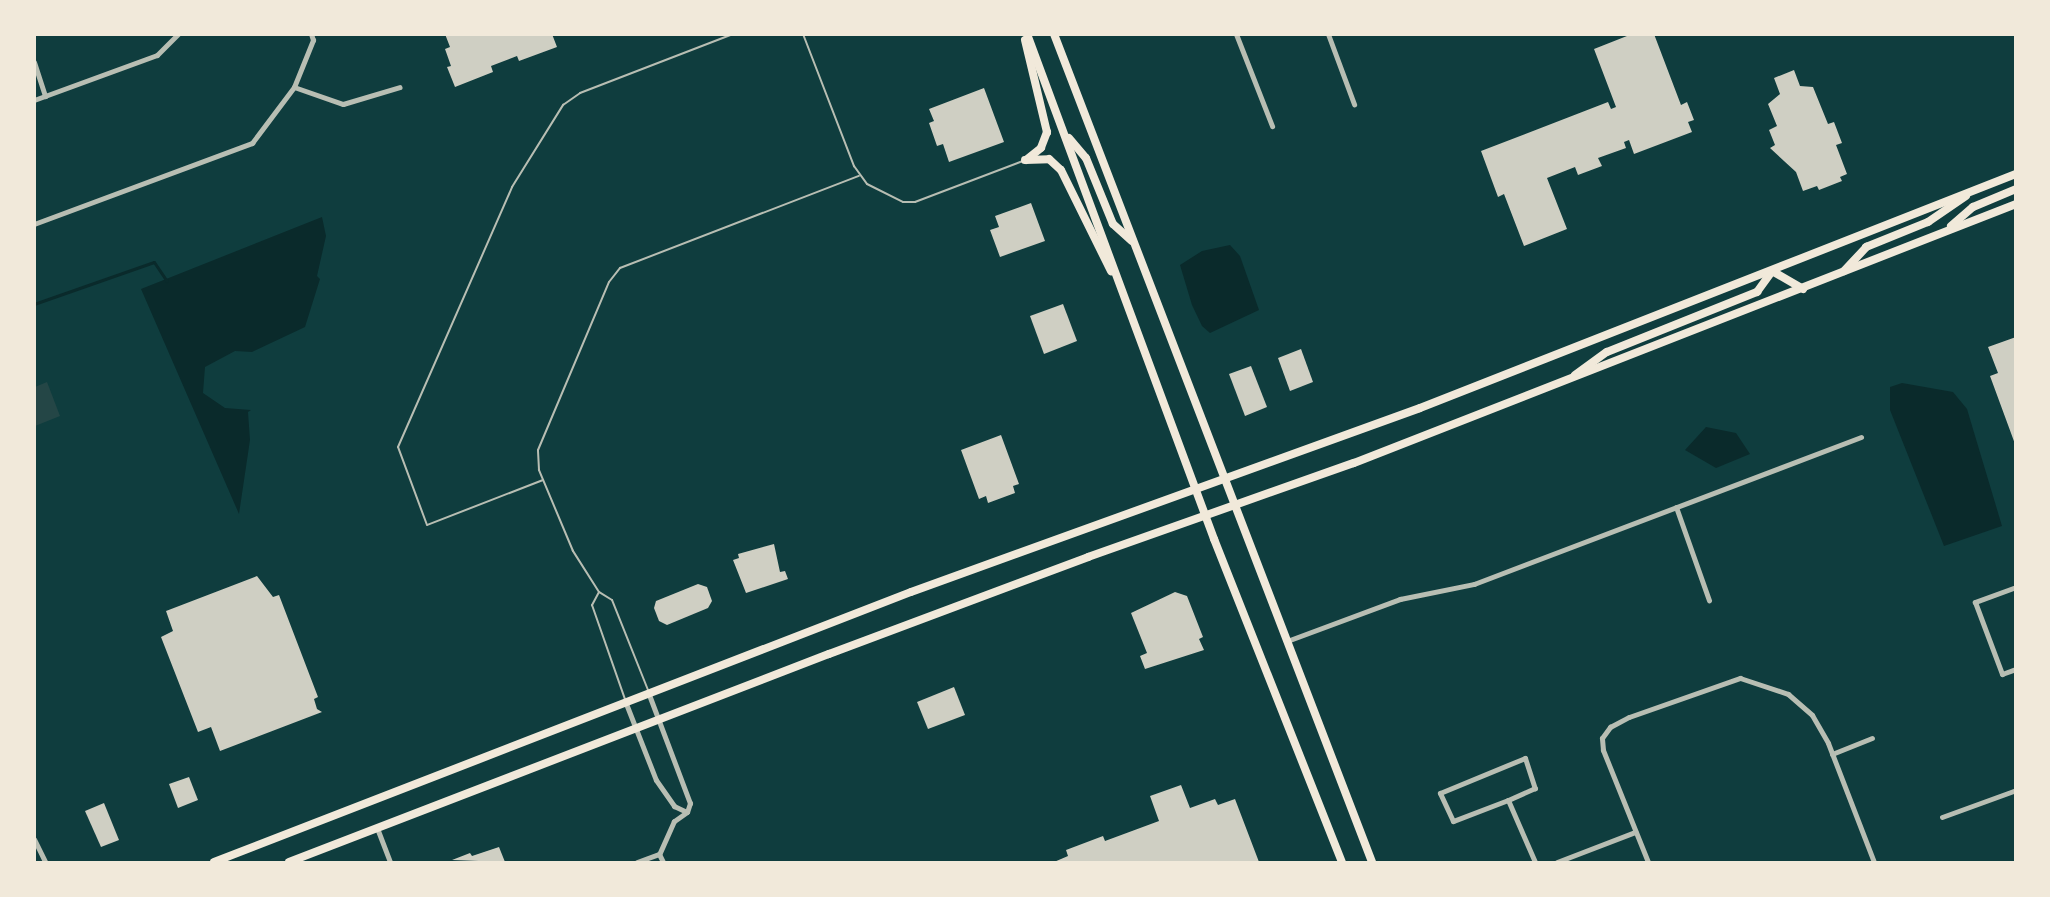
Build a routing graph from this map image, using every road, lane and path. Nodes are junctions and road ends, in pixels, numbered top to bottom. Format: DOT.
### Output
graph roads {
  1 [pos="178,34"];
  2 [pos="733,34"];
  3 [pos="803,34"];
  4 [pos="1025,34"];
  5 [pos="1054,34"];
  6 [pos="1236,34"];
  7 [pos="1328,34"];
  8 [pos="312,37"];
  9 [pos="34,62"];
  10 [pos="294,87"];
  11 [pos="400,87"];
  12 [pos="45,96"];
  13 [pos="34,100"];
  14 [pos="1354,104"];
  15 [pos="1272,126"];
  16 [pos="1064,134"];
  17 [pos="1026,160"];
  18 [pos="2016,174"];
  19 [pos="860,176"];
  20 [pos="2016,189"];
  21 [pos="1971,192"];
  22 [pos="2016,204"];
  23 [pos="34,224"];
  24 [pos="1944,232"];
  25 [pos="1134,242"];
  26 [pos="1772,271"];
  27 [pos="1843,273"];
  28 [pos="1803,289"];
  29 [pos="1128,302"];
  30 [pos="1565,383"];
  31 [pos="1861,437"];
  32 [pos="543,480"];
  33 [pos="1224,480"];
  34 [pos="1196,489"];
  35 [pos="1234,507"];
  36 [pos="1676,507"];
  37 [pos="1206,516"];
  38 [pos="2016,586"];
  39 [pos="599,592"];
  40 [pos="1709,600"];
  41 [pos="1285,642"];
  42 [pos="2016,669"];
  43 [pos="648,692"];
  44 [pos="625,701"];
  45 [pos="657,719"];
  46 [pos="634,727"];
  47 [pos="1872,738"];
  48 [pos="1832,754"];
  49 [pos="2016,790"];
  50 [pos="1508,800"];
  51 [pos="687,812"];
  52 [pos="1942,818"];
  53 [pos="377,828"];
  54 [pos="1635,832"];
  55 [pos="34,838"];
  56 [pos="659,854"];
  57 [pos="45,862"];
  58 [pos="214,862"];
  59 [pos="289,862"];
  60 [pos="390,862"];
  61 [pos="637,862"];
  62 [pos="663,862"];
  63 [pos="1342,862"];
  64 [pos="1372,862"];
  65 [pos="1535,862"];
  66 [pos="1557,862"];
  67 [pos="1648,862"];
  68 [pos="1874,862"];
  1 -- 12 [label="street"];
  2 -- 32 [label="lane"];
  3 -- 19 [label="lane"];
  4 -- 16 [label="main road"];
  4 -- 17 [label="main road"];
  5 -- 25 [label="main road"];
  6 -- 15 [label="street"];
  7 -- 14 [label="street"];
  8 -- 10 [label="street"];
  9 -- 12 [label="street"];
  10 -- 11 [label="street"];
  10 -- 23 [label="street"];
  12 -- 13 [label="street"];
  16 -- 25 [label="main road"];
  16 -- 29 [label="main road"];
  17 -- 19 [label="lane"];
  17 -- 29 [label="main road"];
  18 -- 21 [label="main road"];
  19 -- 32 [label="lane"];
  20 -- 24 [label="main road"];
  21 -- 26 [label="main road"];
  21 -- 27 [label="main road"];
  22 -- 24 [label="main road"];
  24 -- 27 [label="main road"];
  25 -- 33 [label="main road"];
  26 -- 28 [label="main road"];
  26 -- 30 [label="main road"];
  26 -- 33 [label="main road"];
  27 -- 28 [label="main road"];
  28 -- 30 [label="main road"];
  29 -- 34 [label="main road"];
  30 -- 35 [label="main road"];
  31 -- 36 [label="street"];
  32 -- 39 [label="lane"];
  33 -- 34 [label="main road"];
  33 -- 35 [label="main road"];
  34 -- 37 [label="main road"];
  34 -- 43 [label="main road"];
  35 -- 37 [label="main road"];
  35 -- 41 [label="main road"];
  36 -- 40 [label="street"];
  36 -- 41 [label="street"];
  37 -- 45 [label="main road"];
  37 -- 63 [label="main road"];
  38 -- 42 [label="street"];
  39 -- 43 [label="lane"];
  39 -- 44 [label="lane"];
  41 -- 64 [label="main road"];
  43 -- 44 [label="main road"];
  43 -- 45 [label="street"];
  44 -- 46 [label="street"];
  44 -- 58 [label="main road"];
  45 -- 46 [label="main road"];
  45 -- 51 [label="street"];
  46 -- 51 [label="street"];
  46 -- 53 [label="main road"];
  47 -- 48 [label="street"];
  48 -- 54 [label="street"];
  48 -- 68 [label="street"];
  49 -- 52 [label="street"];
  50 -- 50 [label="street"];
  50 -- 65 [label="street"];
  51 -- 56 [label="street"];
  53 -- 59 [label="main road"];
  53 -- 60 [label="street"];
  54 -- 66 [label="street"];
  54 -- 67 [label="street"];
  55 -- 57 [label="street"];
  56 -- 61 [label="street"];
  56 -- 62 [label="street"];
}
